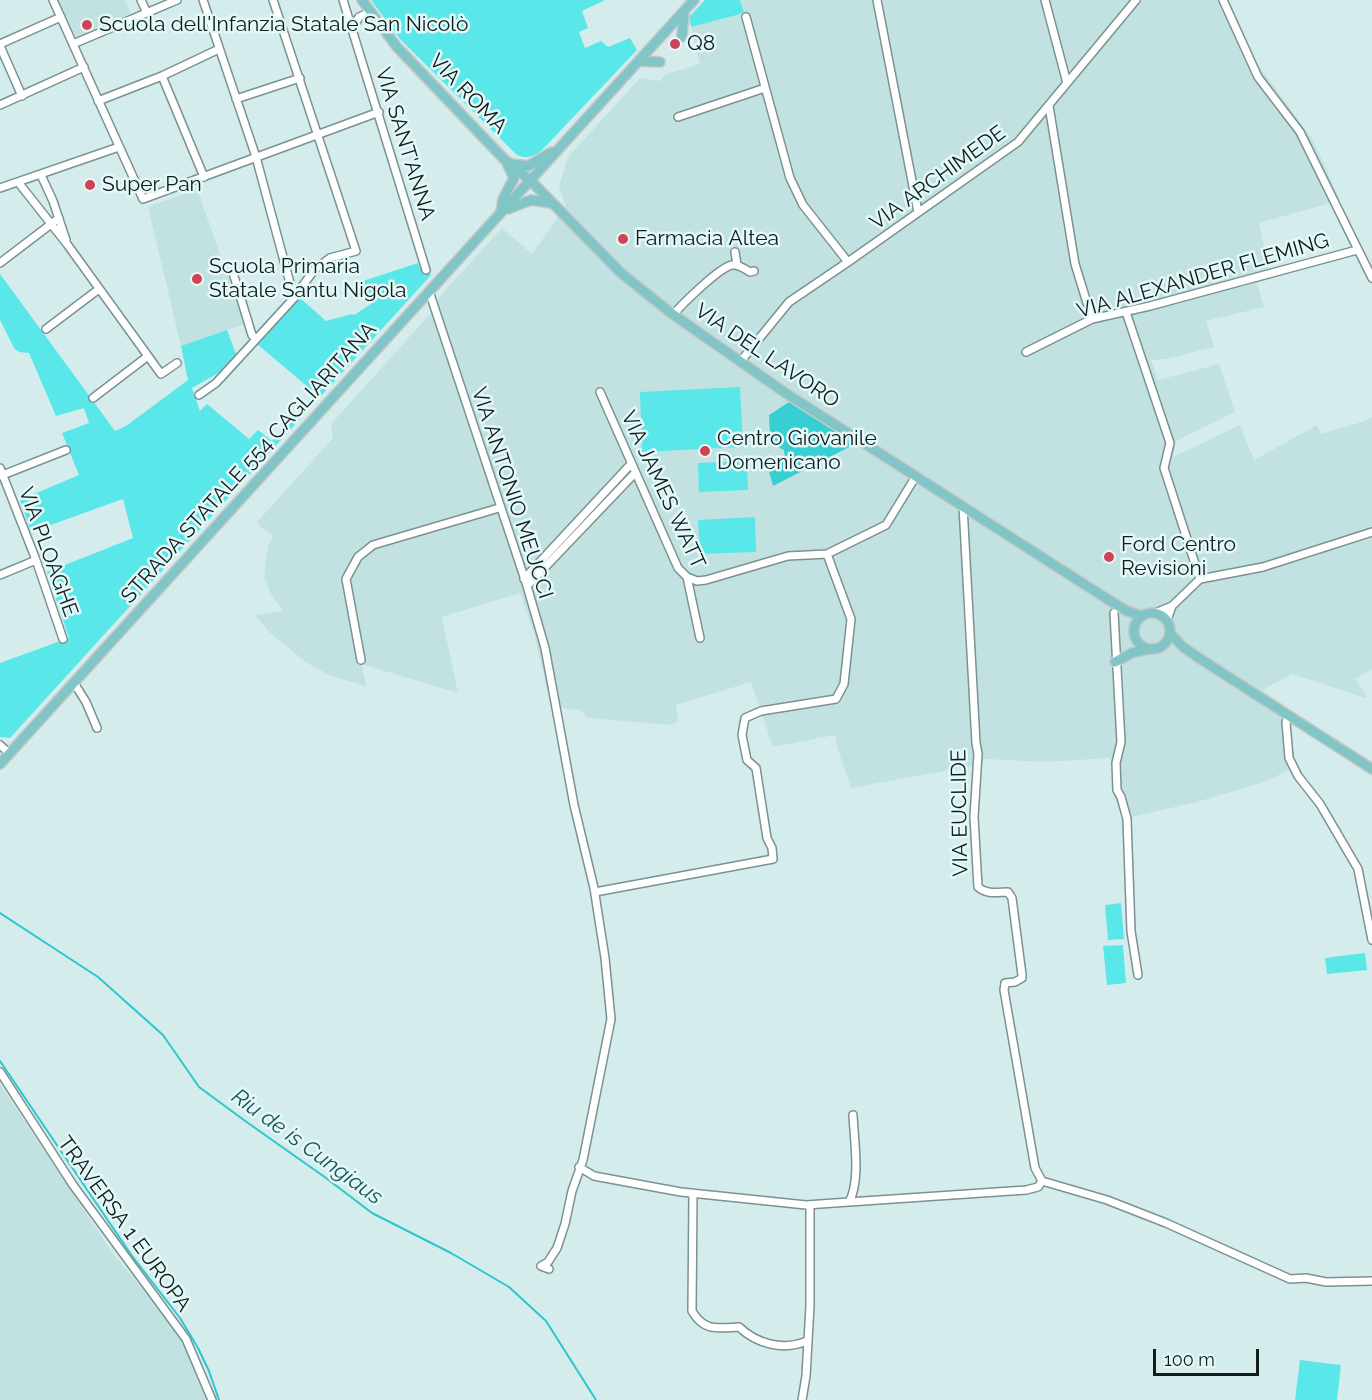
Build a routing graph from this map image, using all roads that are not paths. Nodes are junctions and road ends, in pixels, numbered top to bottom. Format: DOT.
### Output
graph roads {
  1 [pos="53,0"];
  2 [pos="141,0"];
  3 [pos="177,0"];
  4 [pos="203,0"];
  5 [pos="273,0"];
  6 [pos="343,0"];
  7 [pos="362,0"];
  8 [pos="694,0"];
  9 [pos="877,0"];
  10 [pos="1045,0"];
  11 [pos="1136,0"];
  12 [pos="1223,0"];
  13 [pos="370,12"];
  14 [pos="684,12"];
  15 [pos="147,13"];
  16 [pos="61,17"];
  17 [pos="746,18"];
  18 [pos="353,28"];
  19 [pos="682,37"];
  20 [pos="73,44"];
  21 [pos="0,45"];
  22 [pos="219,49"];
  23 [pos="639,61"];
  24 [pos="660,62"];
  25 [pos="84,67"];
  26 [pos="162,76"];
  27 [pos="300,78"];
  28 [pos="1067,83"];
  29 [pos="765,88"];
  30 [pos="22,96"];
  31 [pos="236,99"];
  32 [pos="99,101"];
  33 [pos="0,105"];
  34 [pos="1049,106"];
  35 [pos="379,112"];
  36 [pos="678,117"];
  37 [pos="319,134"];
  38 [pos="562,146"];
  39 [pos="119,147"];
  40 [pos="256,157"];
  41 [pos="504,159"];
  42 [pos="41,175"];
  43 [pos="204,177"];
  44 [pos="531,181"];
  45 [pos="18,183"];
  46 [pos="1,187"];
  47 [pos="551,203"];
  48 [pos="501,212"];
  49 [pos="918,212"];
  50 [pos="59,218"];
  51 [pos="50,224"];
  52 [pos="67,244"];
  53 [pos="1357,250"];
  54 [pos="735,252"];
  55 [pos="0,262"];
  56 [pos="848,262"];
  57 [pos="737,265"];
  58 [pos="426,270"];
  59 [pos="754,271"];
  60 [pos="234,276"];
  61 [pos="1372,278"];
  62 [pos="99,289"];
  63 [pos="429,291"];
  64 [pos="294,298"];
  65 [pos="1126,312"];
  66 [pos="673,315"];
  67 [pos="1092,319"];
  68 [pos="46,328"];
  69 [pos="256,339"];
  70 [pos="1026,352"];
  71 [pos="148,356"];
  72 [pos="741,362"];
  73 [pos="177,363"];
  74 [pos="600,392"];
  75 [pos="199,395"];
  76 [pos="93,398"];
  77 [pos="66,450"];
  78 [pos="631,464"];
  79 [pos="1,473"];
  80 [pos="635,473"];
  81 [pos="916,476"];
  82 [pos="963,506"];
  83 [pos="499,508"];
  84 [pos="580,525"];
  85 [pos="1372,532"];
  86 [pos="827,554"];
  87 [pos="36,560"];
  88 [pos="0,575"];
  89 [pos="687,577"];
  90 [pos="524,579"];
  91 [pos="1200,579"];
  92 [pos="527,586"];
  93 [pos="1172,606"];
  94 [pos="1114,613"];
  95 [pos="1155,613"];
  96 [pos="1167,620"];
  97 [pos="1139,621"];
  98 [pos="1170,633"];
  99 [pos="1135,635"];
  100 [pos="700,638"];
  101 [pos="63,639"];
  102 [pos="1163,645"];
  103 [pos="1183,647"];
  104 [pos="1150,649"];
  105 [pos="362,660"];
  106 [pos="1115,662"];
  107 [pos="74,683"];
  108 [pos="1289,716"];
  109 [pos="97,728"];
  110 [pos="0,745"];
  111 [pos="10,754"];
  112 [pos="0,764"];
  113 [pos="1372,770"];
  114 [pos="594,892"];
  115 [pos="1372,940"];
  116 [pos="1138,975"];
  117 [pos="0,1072"];
  118 [pos="853,1115"];
  119 [pos="579,1167"];
  120 [pos="1041,1181"];
  121 [pos="693,1193"];
  122 [pos="849,1202"];
  123 [pos="810,1205"];
  124 [pos="549,1269"];
  125 [pos="1372,1281"];
  126 [pos="807,1341"];
  127 [pos="212,1400"];
  128 [pos="802,1400"];
  1 -- 16 [label="street"];
  2 -- 15 [label="street"];
  3 -- 15 [label="street"];
  4 -- 22 [label="street"];
  5 -- 27 [label="street"];
  6 -- 18 [label="street, VIA SANT'ANNA"];
  7 -- 13 [label="main road, VIA ROMA"];
  8 -- 14 [label="main road, STRADA STATALE 554 CAGLIARITANA"];
  9 -- 49 [label="street"];
  10 -- 28 [label="street"];
  11 -- 28 [label="street, VIA ARCHIMEDE"];
  12 -- 53 [label="street"];
  13 -- 18 [label="street"];
  13 -- 41 [label="main road, VIA ROMA"];
  14 -- 19 [label="main road"];
  14 -- 23 [label="main road, STRADA STATALE 554 CAGLIARITANA"];
  15 -- 20 [label="street"];
  16 -- 20 [label="street"];
  16 -- 21 [label="street"];
  17 -- 29 [label="street"];
  18 -- 35 [label="street, VIA SANT'ANNA"];
  20 -- 25 [label="street"];
  21 -- 30 [label="street"];
  22 -- 26 [label="street"];
  22 -- 31 [label="street"];
  23 -- 24 [label="main road"];
  23 -- 38 [label="main road, STRADA STATALE 554 CAGLIARITANA"];
  25 -- 30 [label="street"];
  25 -- 32 [label="street"];
  26 -- 32 [label="street"];
  26 -- 43 [label="street"];
  27 -- 31 [label="street"];
  27 -- 37 [label="street"];
  28 -- 34 [label="street, VIA ARCHIMEDE"];
  29 -- 36 [label="street"];
  29 -- 56 [label="street"];
  30 -- 33 [label="street"];
  31 -- 40 [label="street"];
  32 -- 39 [label="street"];
  34 -- 49 [label="street, VIA ARCHIMEDE"];
  34 -- 67 [label="street"];
  35 -- 37 [label="street"];
  35 -- 58 [label="street, VIA SANT'ANNA"];
  37 -- 40 [label="street"];
  37 -- 64 [label="street"];
  38 -- 41 [label="main road"];
  38 -- 44 [label="main road, STRADA STATALE 554 CAGLIARITANA"];
  38 -- 47 [label="main road"];
  39 -- 42 [label="street"];
  39 -- 43 [label="street"];
  40 -- 43 [label="street"];
  40 -- 64 [label="street"];
  41 -- 44 [label="main road, VIA ROMA"];
  41 -- 48 [label="main road"];
  42 -- 45 [label="street"];
  42 -- 50 [label="street"];
  44 -- 47 [label="main road, VIA DEL LAVORO"];
  44 -- 48 [label="main road, STRADA STATALE 554 CAGLIARITANA"];
  45 -- 46 [label="street"];
  45 -- 51 [label="street"];
  47 -- 48 [label="main road"];
  47 -- 66 [label="main road, VIA DEL LAVORO"];
  48 -- 63 [label="main road, STRADA STATALE 554 CAGLIARITANA"];
  49 -- 56 [label="street, VIA ARCHIMEDE"];
  50 -- 51 [label="street"];
  50 -- 52 [label="street"];
  51 -- 52 [label="street"];
  51 -- 55 [label="street"];
  52 -- 62 [label="street"];
  53 -- 61 [label="street"];
  53 -- 65 [label="street, VIA ALEXANDER FLEMING"];
  54 -- 57 [label="street"];
  56 -- 72 [label="street, VIA ARCHIMEDE"];
  57 -- 59 [label="street"];
  57 -- 66 [label="street"];
  60 -- 69 [label="street"];
  62 -- 68 [label="street"];
  62 -- 71 [label="street"];
  63 -- 83 [label="street, VIA ANTONIO MEUCCI"];
  63 -- 107 [label="main road, STRADA STATALE 554 CAGLIARITANA"];
  64 -- 69 [label="street"];
  65 -- 67 [label="street, VIA ALEXANDER FLEMING"];
  65 -- 91 [label="street"];
  66 -- 72 [label="main road, VIA DEL LAVORO"];
  67 -- 70 [label="street, VIA ALEXANDER FLEMING"];
  69 -- 75 [label="street"];
  71 -- 73 [label="street"];
  71 -- 76 [label="street"];
  72 -- 81 [label="main road, VIA DEL LAVORO"];
  74 -- 78 [label="street, VIA JAMES WATT"];
  77 -- 79 [label="street"];
  78 -- 80 [label="street, VIA JAMES WATT"];
  78 -- 84 [label="street"];
  79 -- 87 [label="street, VIA PLOAGHE"];
  80 -- 84 [label="street"];
  80 -- 89 [label="street, VIA JAMES WATT"];
  81 -- 82 [label="main road, VIA DEL LAVORO"];
  81 -- 86 [label="street"];
  82 -- 97 [label="main road, VIA DEL LAVORO"];
  82 -- 120 [label="street, VIA EUCLIDE"];
  83 -- 90 [label="street, VIA ANTONIO MEUCCI"];
  83 -- 105 [label="street"];
  84 -- 90 [label="street"];
  84 -- 92 [label="street"];
  85 -- 91 [label="street"];
  86 -- 89 [label="street"];
  86 -- 114 [label="street"];
  87 -- 88 [label="street"];
  87 -- 101 [label="street, VIA PLOAGHE"];
  89 -- 100 [label="street, VIA JAMES WATT"];
  90 -- 92 [label="street, VIA ANTONIO MEUCCI"];
  91 -- 93 [label="street"];
  92 -- 114 [label="street, VIA ANTONIO MEUCCI"];
  93 -- 95 [label="street"];
  93 -- 96 [label="street"];
  94 -- 106 [label="street"];
  95 -- 96 [label="main road"];
  95 -- 97 [label="main road"];
  96 -- 98 [label="main road"];
  97 -- 99 [label="main road"];
  98 -- 102 [label="main road"];
  98 -- 103 [label="main road"];
  99 -- 104 [label="main road"];
  99 -- 106 [label="main road"];
  102 -- 103 [label="main road"];
  102 -- 104 [label="main road"];
  103 -- 108 [label="main road"];
  104 -- 106 [label="main road"];
  106 -- 116 [label="street"];
  107 -- 109 [label="street"];
  107 -- 111 [label="main road, STRADA STATALE 554 CAGLIARITANA"];
  108 -- 113 [label="main road"];
  108 -- 115 [label="street"];
  110 -- 111 [label="street"];
  111 -- 112 [label="main road, STRADA STATALE 554 CAGLIARITANA"];
  114 -- 119 [label="street, VIA ANTONIO MEUCCI"];
  117 -- 127 [label="street, TRAVERSA 1 EUROPA"];
  118 -- 122 [label="street"];
  119 -- 121 [label="street"];
  119 -- 124 [label="street, VIA ANTONIO MEUCCI"];
  120 -- 122 [label="street"];
  120 -- 125 [label="street"];
  121 -- 123 [label="street"];
  121 -- 126 [label="street"];
  122 -- 123 [label="street"];
  123 -- 126 [label="street"];
  126 -- 128 [label="street"];
}
